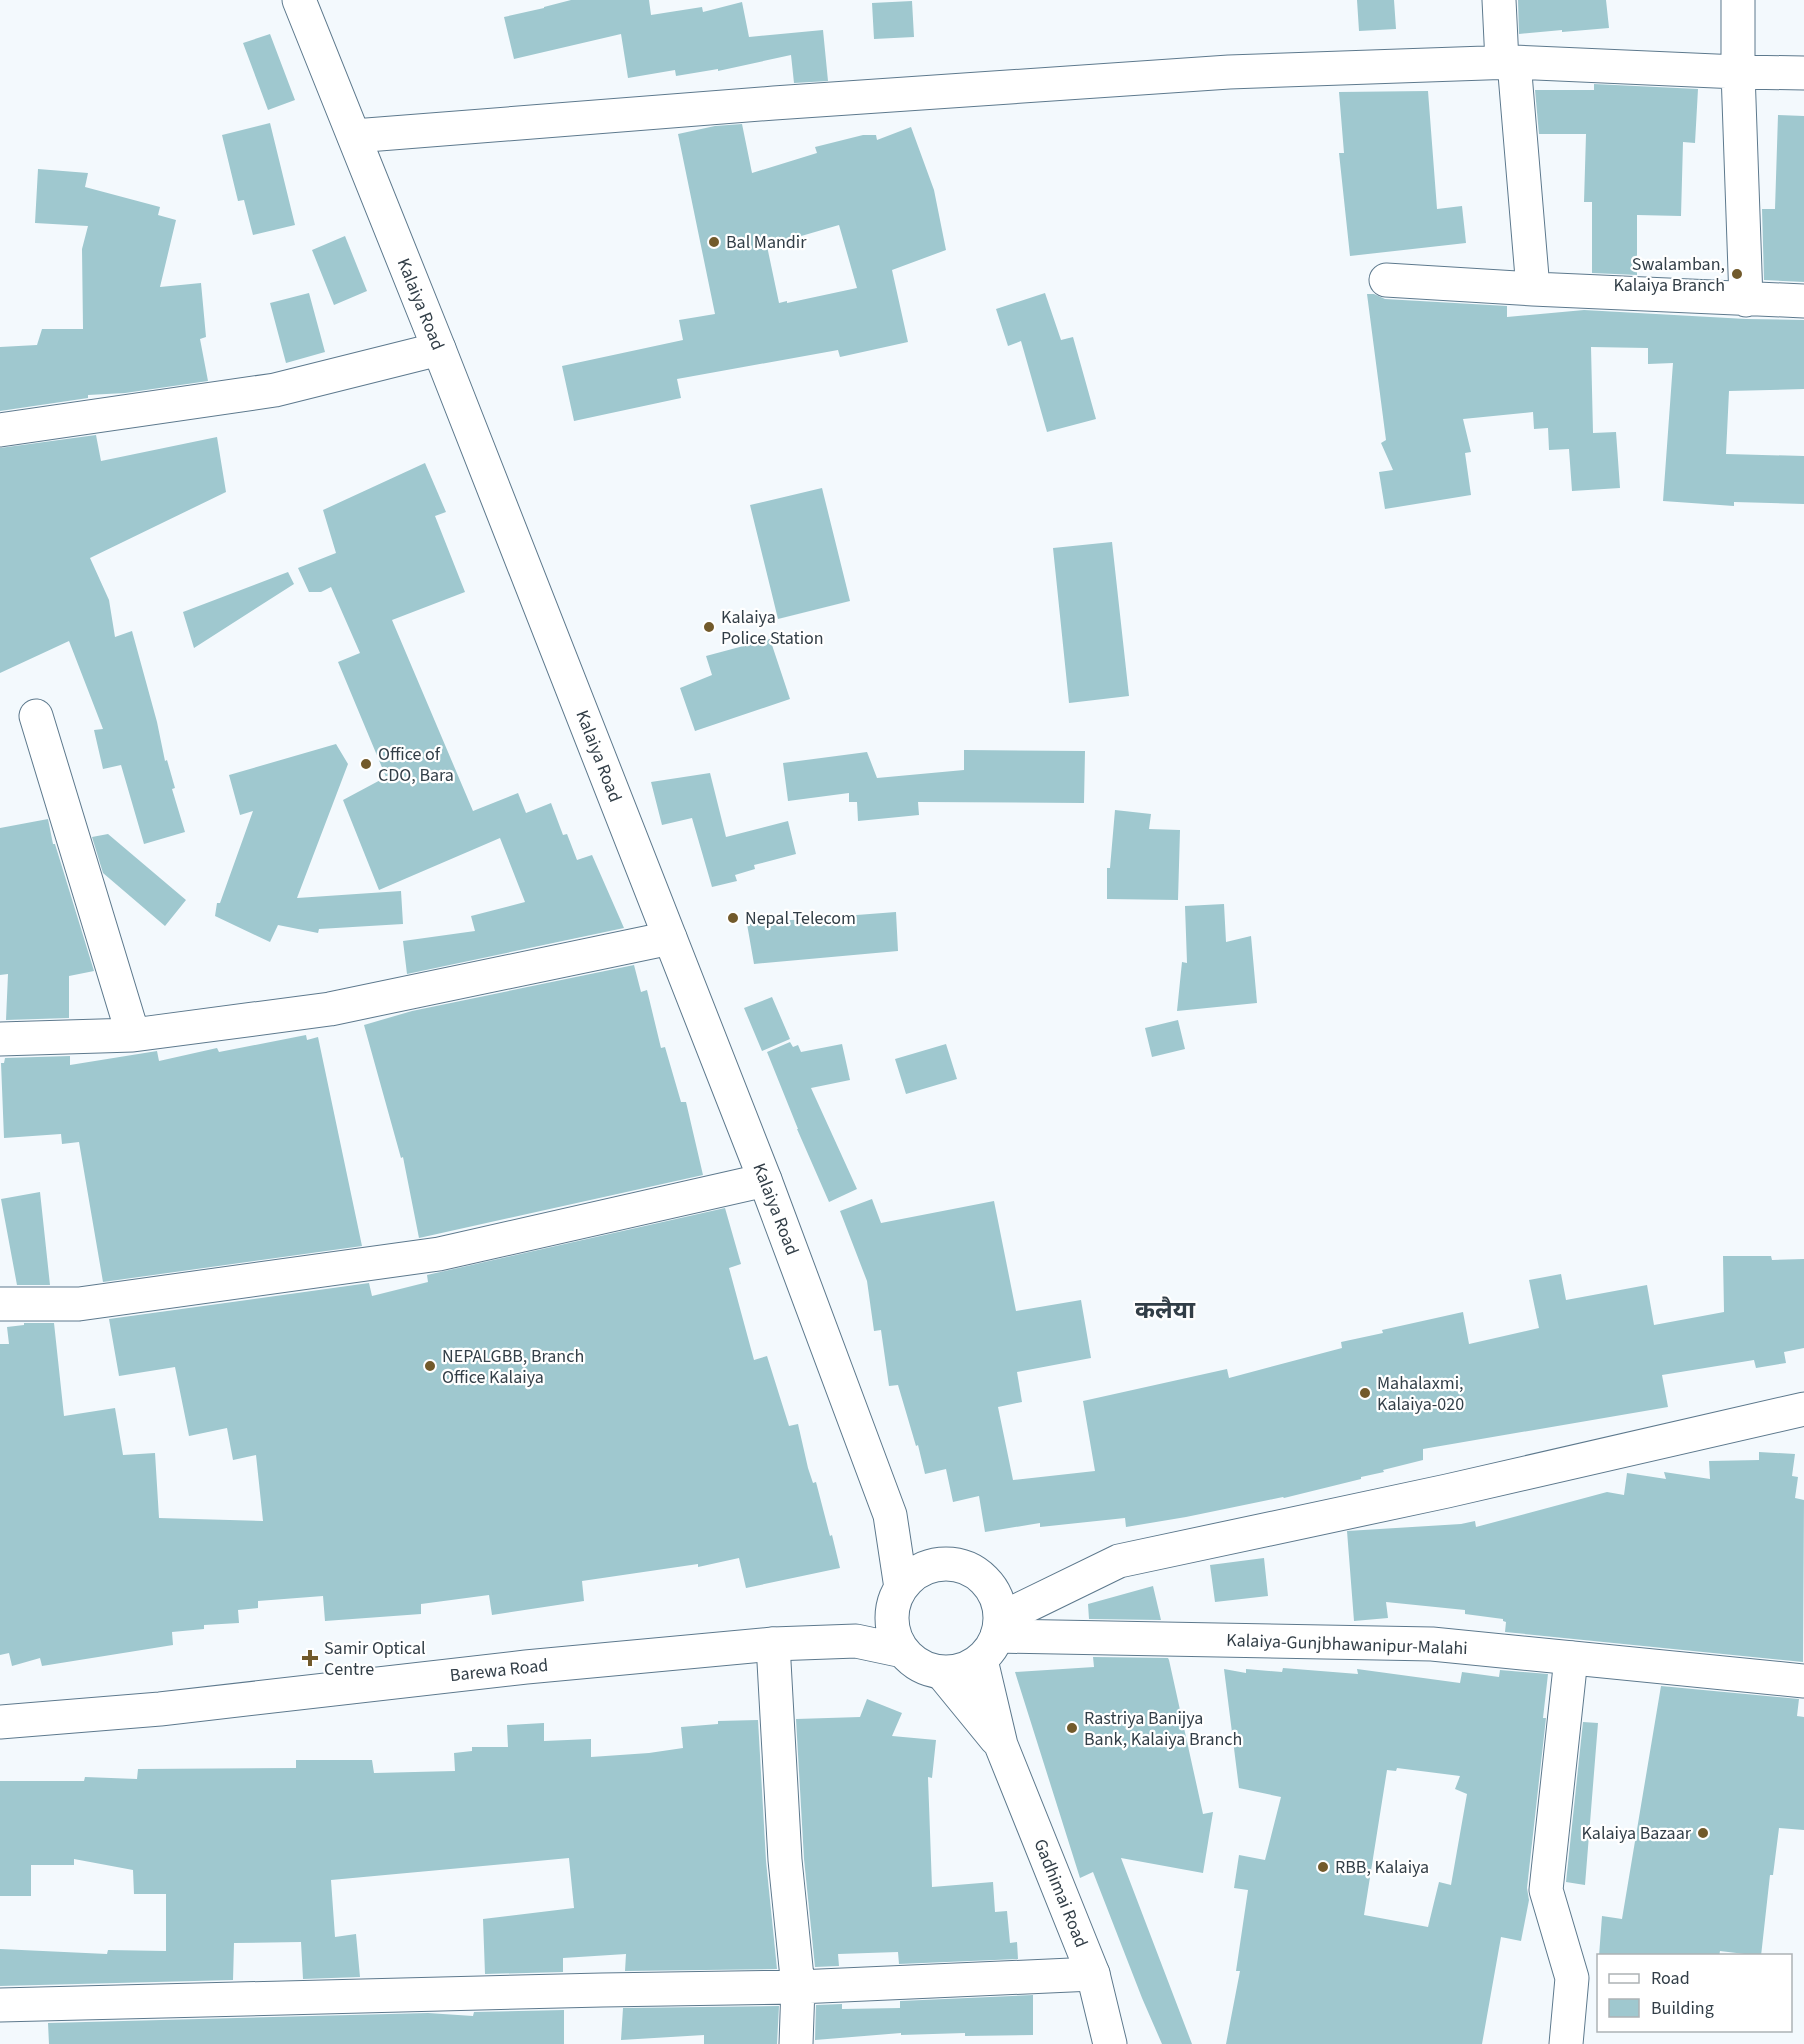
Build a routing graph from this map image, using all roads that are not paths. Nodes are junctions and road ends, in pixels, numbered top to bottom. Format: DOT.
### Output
graph roads {
  1 [pos="299,0"];
  2 [pos="1499,0"];
  3 [pos="1738,0"];
  4 [pos="1508,62"];
  5 [pos="1738,72"];
  6 [pos="1804,73"];
  7 [pos="354,136"];
  8 [pos="1386,280"];
  9 [pos="1533,289"];
  10 [pos="1746,300"];
  11 [pos="1804,301"];
  12 [pos="439,349"];
  13 [pos="0,430"];
  14 [pos="36,716"];
  15 [pos="670,938"];
  16 [pos="133,1035"];
  17 [pos="0,1039"];
  18 [pos="765,1180"];
  19 [pos="0,1304"];
  20 [pos="1804,1409"];
  21 [pos="890,1515"];
  22 [pos="937,1565"];
  23 [pos="899,1592"];
  24 [pos="993,1626"];
  25 [pos="856,1641"];
  26 [pos="772,1644"];
  27 [pos="903,1651"];
  28 [pos="1571,1658"];
  29 [pos="942,1672"];
  30 [pos="1804,1682"];
  31 [pos="0,1722"];
  32 [pos="1000,1745"];
  33 [pos="1093,1974"];
  34 [pos="798,1987"];
  35 [pos="0,2005"];
  36 [pos="796,2044"];
  37 [pos="1110,2044"];
  38 [pos="1566,2044"];
  1 -- 7 [label="street, Kalaiya Road"];
  2 -- 4 [label="street"];
  3 -- 5 [label="street"];
  4 -- 5 [label="street"];
  4 -- 7 [label="street"];
  4 -- 9 [label="street"];
  5 -- 6 [label="street"];
  5 -- 10 [label="street"];
  7 -- 12 [label="street, Kalaiya Road"];
  8 -- 9 [label="street"];
  9 -- 10 [label="street"];
  10 -- 11 [label="street"];
  12 -- 13 [label="street"];
  12 -- 15 [label="street, Kalaiya Road"];
  14 -- 16 [label="street"];
  15 -- 16 [label="street"];
  15 -- 18 [label="street, Kalaiya Road"];
  16 -- 17 [label="street"];
  18 -- 19 [label="street"];
  18 -- 21 [label="street, Kalaiya Road"];
  20 -- 24 [label="street"];
  21 -- 22 [label="street"];
  21 -- 23 [label="street"];
  22 -- 23 [label="street"];
  22 -- 24 [label="street"];
  23 -- 25 [label="street"];
  23 -- 27 [label="street"];
  24 -- 28 [label="street, Kalaiya-Gunjbhawanipur-Malahi"];
  24 -- 29 [label="street"];
  24 -- 32 [label="street"];
  25 -- 26 [label="street, Barewa Road"];
  25 -- 27 [label="street, Barewa Road"];
  26 -- 31 [label="street, Barewa Road"];
  26 -- 34 [label="street"];
  27 -- 29 [label="street"];
  28 -- 30 [label="street, Kalaiya-Gunjbhawanipur-Malahi"];
  28 -- 38 [label="street"];
  29 -- 32 [label="street"];
  32 -- 33 [label="street, Gadhimai Road"];
  33 -- 34 [label="street"];
  33 -- 37 [label="street, Gadhimai Road"];
  34 -- 35 [label="street"];
  34 -- 36 [label="street"];
}
